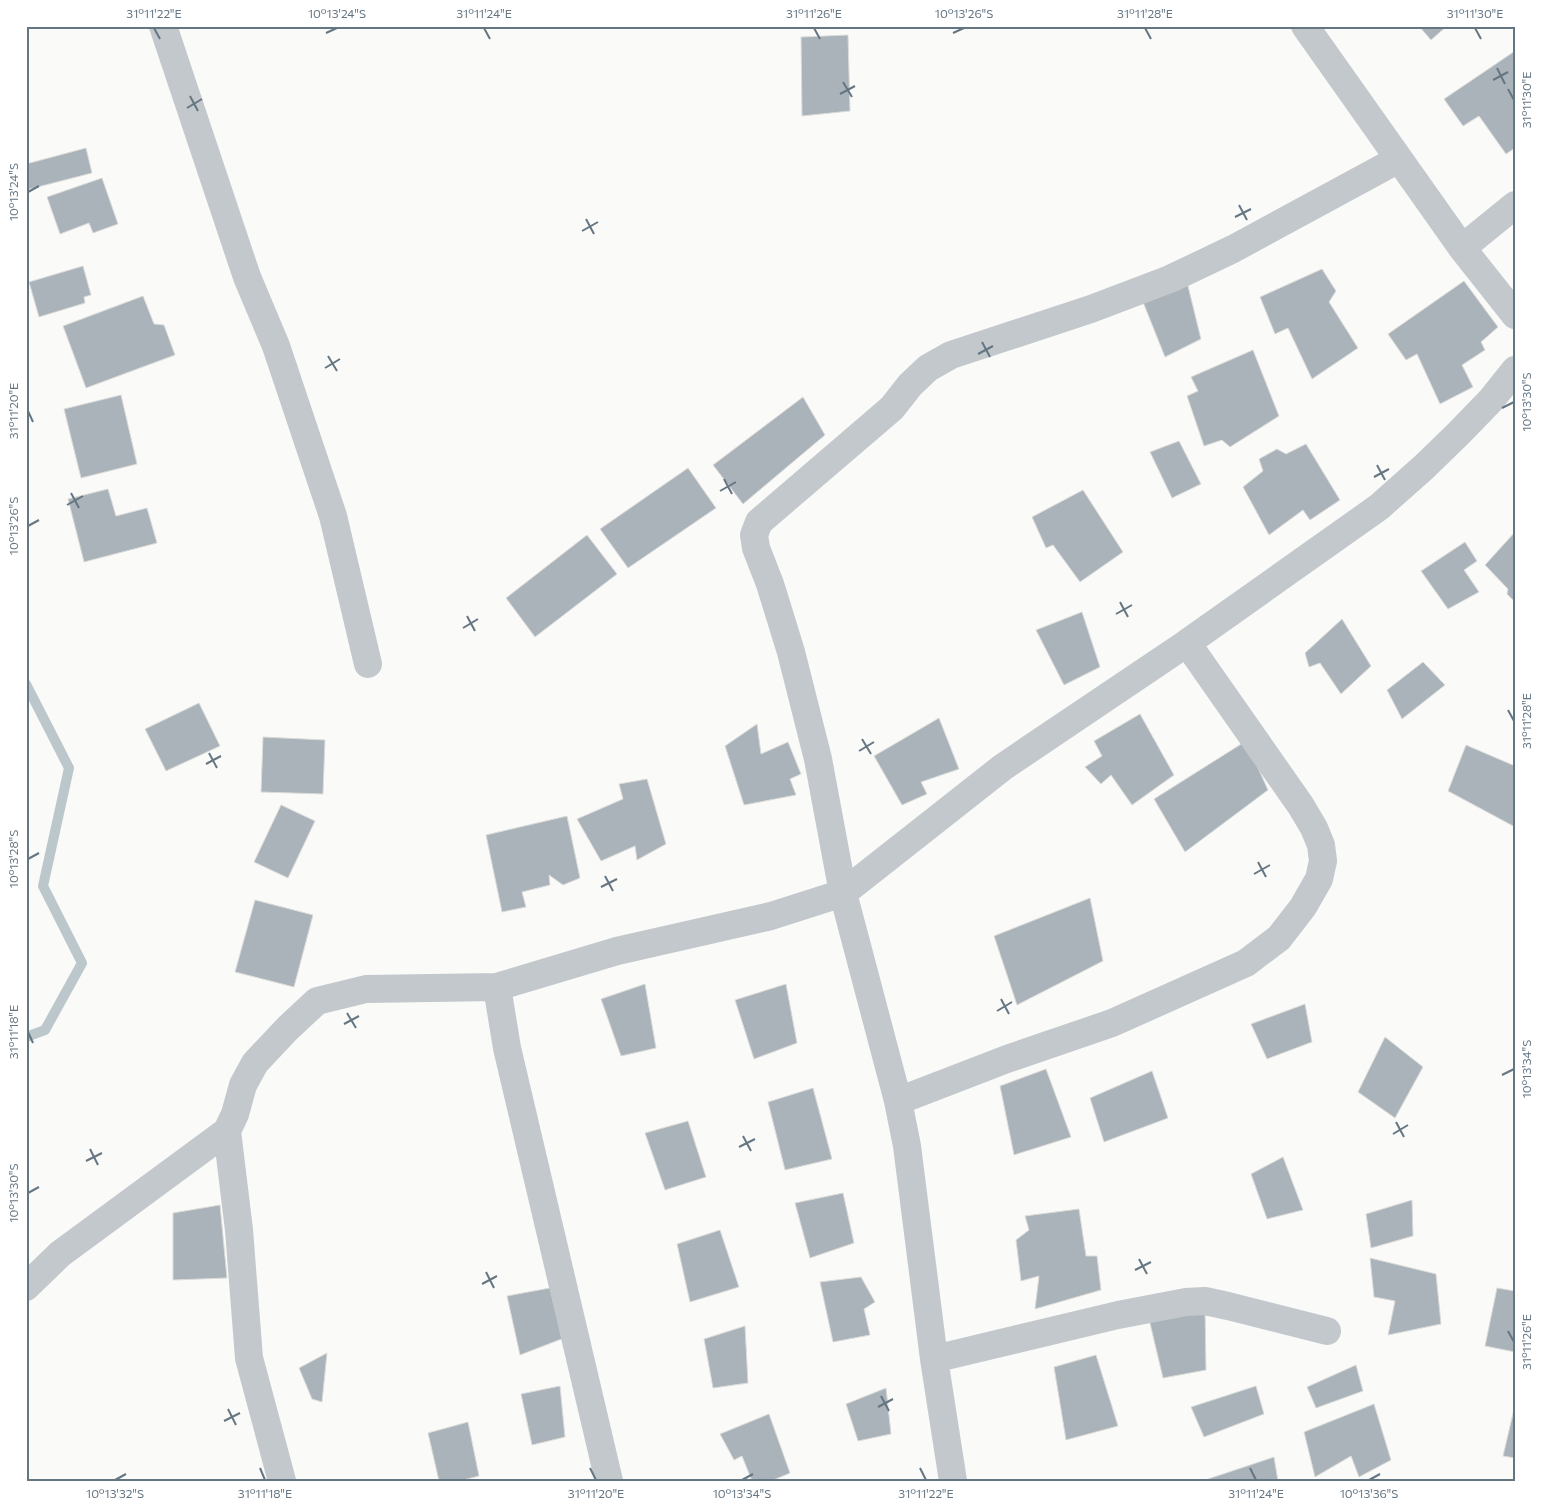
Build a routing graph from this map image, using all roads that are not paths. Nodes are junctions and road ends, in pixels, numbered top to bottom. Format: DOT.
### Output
graph roads {
  1 [pos="163,26"];
  2 [pos="1305,26"];
  3 [pos="1399,159"];
  4 [pos="1515,205"];
  5 [pos="1462,248"];
  6 [pos="1515,315"];
  7 [pos="1515,370"];
  8 [pos="1187,643"];
  9 [pos="368,664"];
  10 [pos="843,893"];
  11 [pos="497,987"];
  12 [pos="898,1101"];
  13 [pos="228,1131"];
  14 [pos="26,1287"];
  15 [pos="1328,1331"];
  16 [pos="934,1359"];
  17 [pos="282,1481"];
  18 [pos="609,1481"];
  19 [pos="953,1481"];
  1 -- 9 [label="street"];
  2 -- 3 [label="street"];
  3 -- 5 [label="street"];
  3 -- 10 [label="street"];
  4 -- 5 [label="street"];
  5 -- 6 [label="street"];
  7 -- 8 [label="street"];
  8 -- 10 [label="street"];
  8 -- 12 [label="street"];
  10 -- 11 [label="street"];
  10 -- 12 [label="street"];
  11 -- 13 [label="street"];
  11 -- 18 [label="street"];
  12 -- 16 [label="street"];
  13 -- 14 [label="street"];
  13 -- 17 [label="street"];
  15 -- 16 [label="street"];
  16 -- 19 [label="street"];
}
